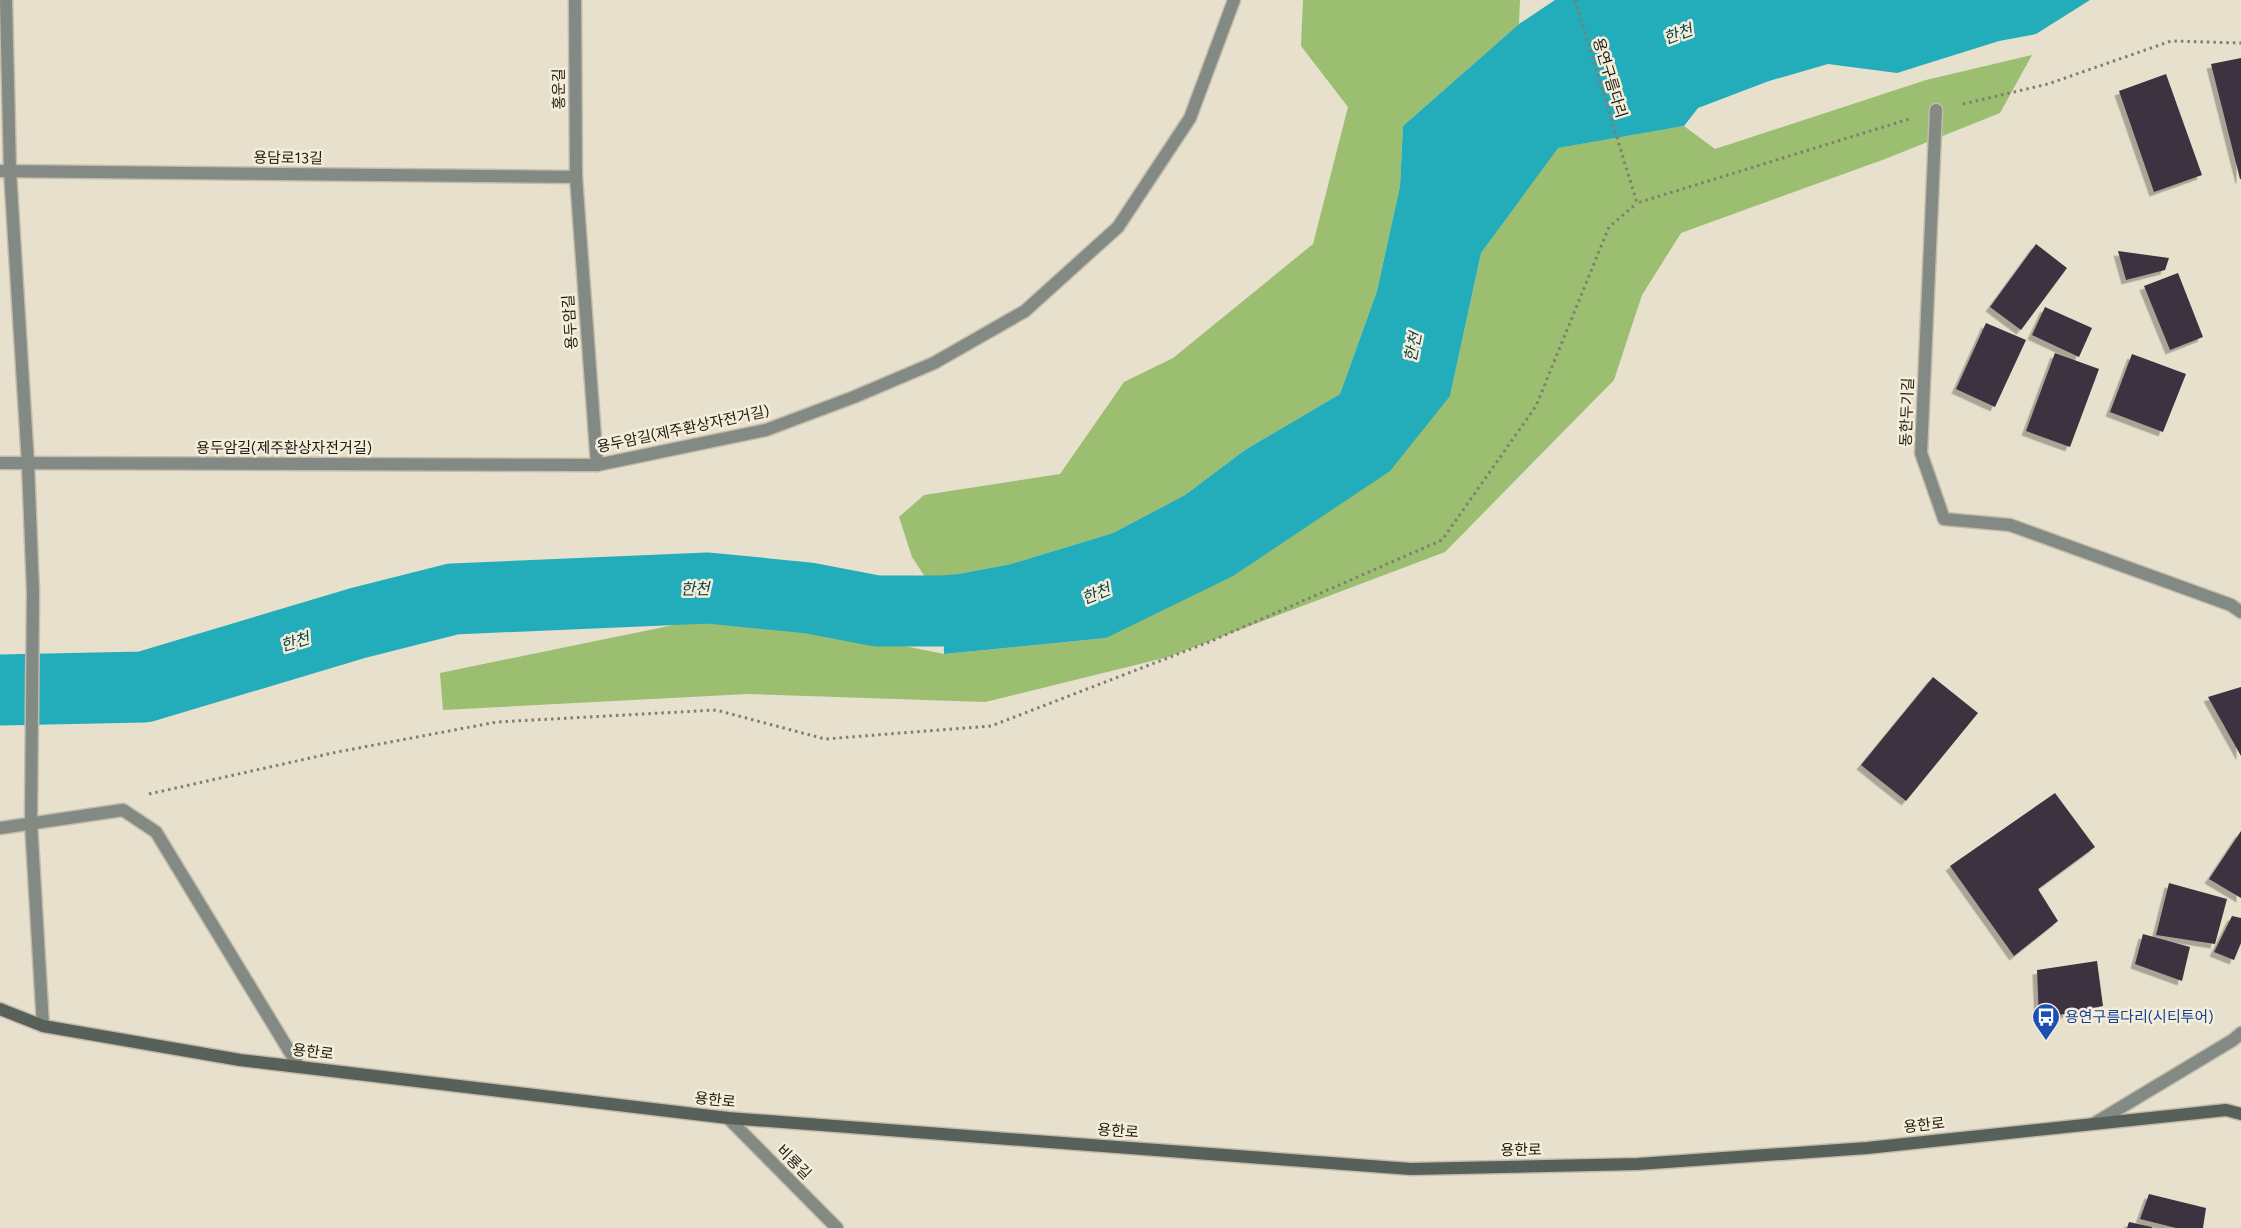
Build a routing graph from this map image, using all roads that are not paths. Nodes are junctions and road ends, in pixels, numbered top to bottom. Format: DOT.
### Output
graph roads {
  1 [pos="6,0"];
  2 [pos="575,0"];
  3 [pos="1234,0"];
  4 [pos="1936,110"];
  5 [pos="5,171"];
  6 [pos="576,177"];
  7 [pos="0,463"];
  8 [pos="28,464"];
  9 [pos="597,465"];
  10 [pos="2241,612"];
  11 [pos="31,823"];
  12 [pos="0,828"];
  13 [pos="0,1009"];
  14 [pos="43,1026"];
  15 [pos="2241,1033"];
  16 [pos="299,1067"];
  17 [pos="2226,1110"];
  18 [pos="2241,1114"];
  19 [pos="728,1118"];
  20 [pos="2241,1122"];
  21 [pos="2095,1123"];
  22 [pos="837,1228"];
  1 -- 5 [label="street"];
  2 -- 6 [label="street, 홍운길"];
  3 -- 9 [label="street, 용두암길(제주환상자전거길)"];
  4 -- 10 [label="street, 동한두기길"];
  5 -- 6 [label="street, 용담로13길"];
  5 -- 8 [label="street"];
  6 -- 9 [label="street, 용두암길"];
  7 -- 8 [label="street, 용두암길(제주환상자전거길)"];
  8 -- 9 [label="street, 용두암길(제주환상자전거길)"];
  8 -- 11 [label="street"];
  11 -- 12 [label="street"];
  11 -- 14 [label="street"];
  11 -- 16 [label="street"];
  13 -- 14 [label="main road, 용한로"];
  14 -- 16 [label="main road, 용한로"];
  15 -- 21 [label="street"];
  16 -- 19 [label="main road, 용한로"];
  17 -- 18 [label="main road, 용한로"];
  17 -- 20 [label="main road"];
  17 -- 21 [label="main road, 용한로"];
  19 -- 21 [label="main road, 용한로"];
  19 -- 22 [label="street, 비룡길"];
}
